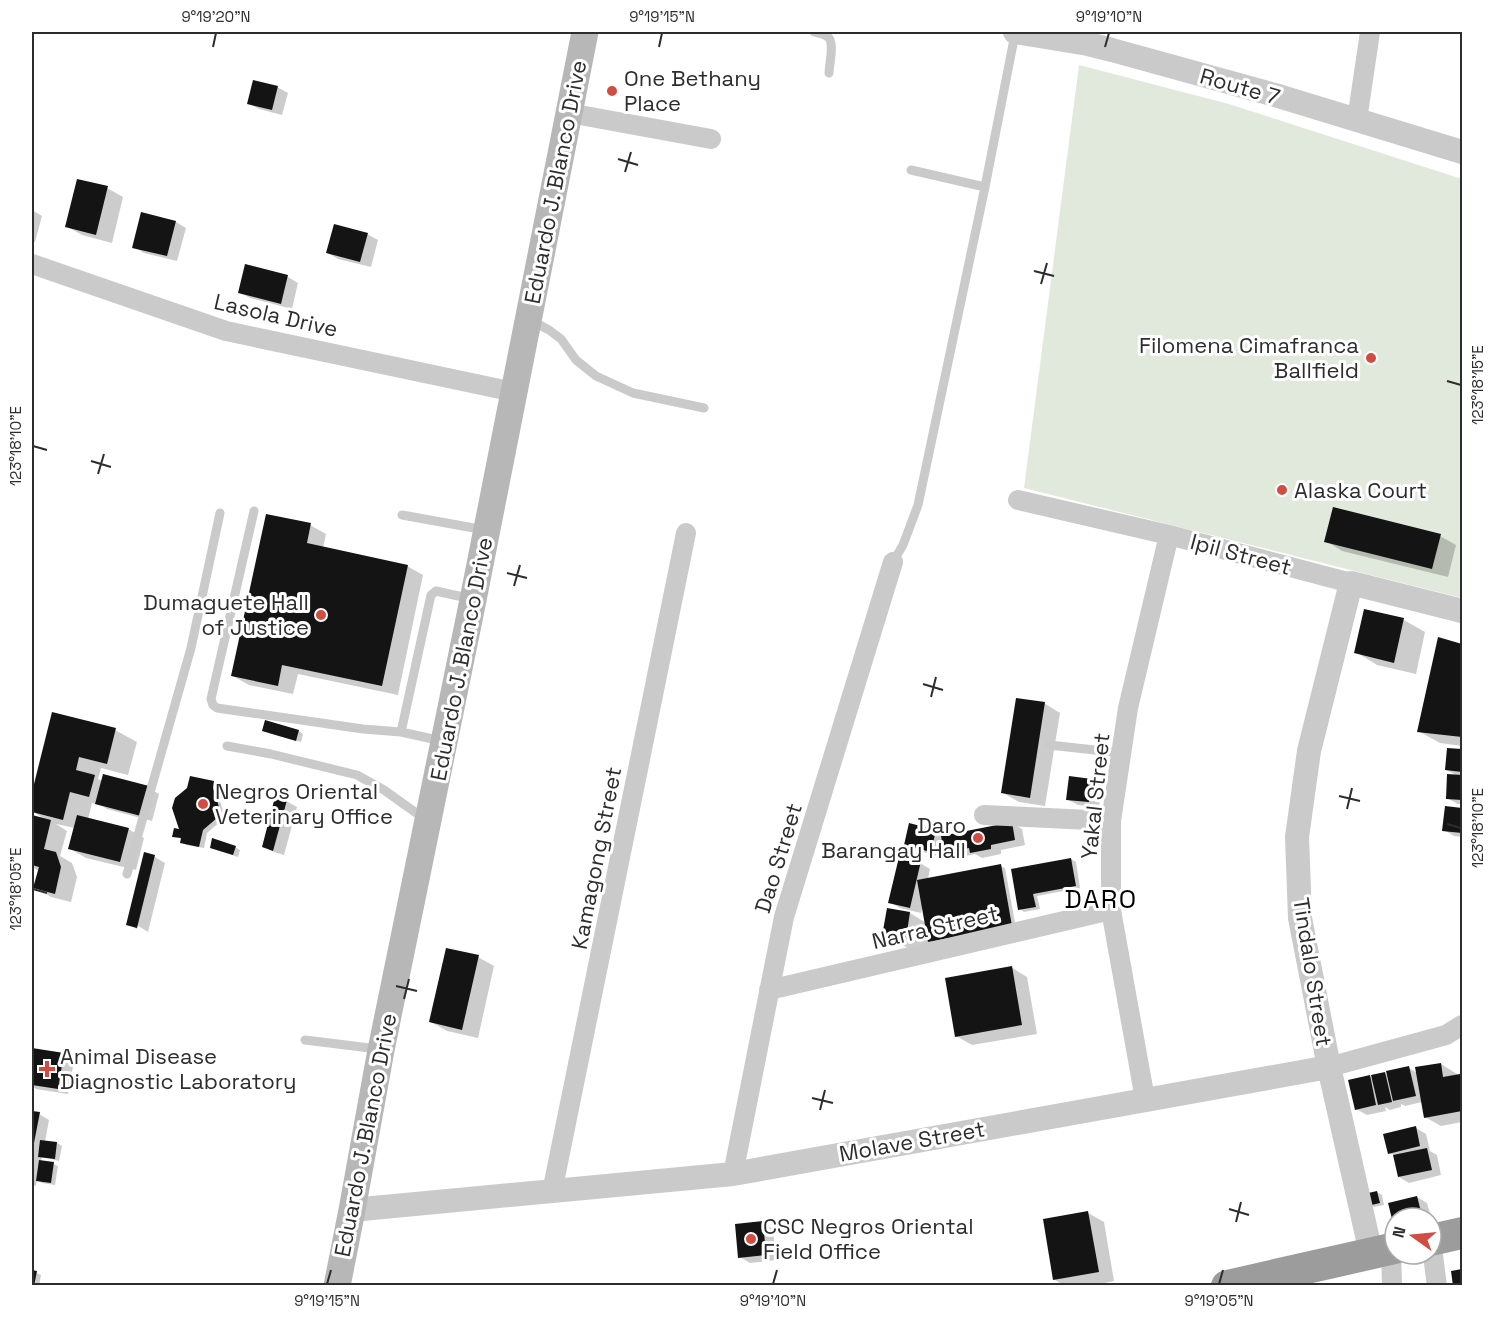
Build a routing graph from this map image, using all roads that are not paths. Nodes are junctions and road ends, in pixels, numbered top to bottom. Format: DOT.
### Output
graph roads {
  1 [pos="585,32"];
  2 [pos="814,32"];
  3 [pos="1015,32"];
  4 [pos="1370,32"];
  5 [pos="829,73"];
  6 [pos="569,113"];
  7 [pos="1357,120"];
  8 [pos="711,139"];
  9 [pos="1462,152"];
  10 [pos="911,170"];
  11 [pos="985,187"];
  12 [pos="32,264"];
  13 [pos="528,319"];
  14 [pos="514,392"];
  15 [pos="704,408"];
  16 [pos="1018,500"];
  17 [pos="254,511"];
  18 [pos="220,513"];
  19 [pos="402,515"];
  20 [pos="487,531"];
  21 [pos="686,533"];
  22 [pos="1169,535"];
  23 [pos="893,562"];
  24 [pos="1351,583"];
  25 [pos="474,600"];
  26 [pos="1462,611"];
  27 [pos="401,732"];
  28 [pos="444,742"];
  29 [pos="1049,745"];
  30 [pos="228,746"];
  31 [pos="1122,753"];
  32 [pos="984,815"];
  33 [pos="1112,821"];
  34 [pos="428,822"];
  35 [pos="127,874"];
  36 [pos="1111,910"];
  37 [pos="769,990"];
  38 [pos="1462,1025"];
  39 [pos="305,1040"];
  40 [pos="381,1050"];
  41 [pos="1329,1067"];
  42 [pos="1145,1099"];
  43 [pos="733,1174"];
  44 [pos="552,1192"];
  45 [pos="352,1210"];
  46 [pos="1462,1233"];
  47 [pos="1443,1237"];
  48 [pos="1383,1240"];
  49 [pos="1383,1251"];
  50 [pos="1389,1266"];
  51 [pos="1434,1266"];
  52 [pos="337,1286"];
  53 [pos="1227,1286"];
  54 [pos="1392,1286"];
  55 [pos="1437,1286"];
  1 -- 6 [label="main road, Eduardo J. Blanco Drive"];
  2 -- 5 [label="lane"];
  3 -- 7 [label="street, Route 7"];
  3 -- 11 [label="lane"];
  4 -- 7 [label="street"];
  6 -- 8 [label="street"];
  6 -- 13 [label="main road, Eduardo J. Blanco Drive"];
  7 -- 9 [label="street, Route 7"];
  10 -- 11 [label="lane"];
  11 -- 23 [label="lane"];
  12 -- 14 [label="street, Lasola Drive"];
  13 -- 14 [label="main road, Eduardo J. Blanco Drive"];
  13 -- 15 [label="lane"];
  14 -- 20 [label="main road, Eduardo J. Blanco Drive"];
  16 -- 22 [label="street, Ipil Street"];
  17 -- 27 [label="lane"];
  18 -- 35 [label="lane"];
  19 -- 20 [label="lane"];
  20 -- 25 [label="main road, Eduardo J. Blanco Drive"];
  21 -- 44 [label="street, Kamagong Street"];
  22 -- 24 [label="street, Ipil Street"];
  22 -- 31 [label="street, Yakal Street"];
  23 -- 37 [label="street, Dao Street"];
  24 -- 26 [label="street, Ipil Street"];
  24 -- 41 [label="street, Tindalo Street"];
  25 -- 27 [label="lane"];
  25 -- 28 [label="main road, Eduardo J. Blanco Drive"];
  27 -- 28 [label="lane"];
  28 -- 34 [label="main road, Eduardo J. Blanco Drive"];
  29 -- 31 [label="lane"];
  30 -- 34 [label="lane"];
  31 -- 33 [label="street, Yakal Street"];
  32 -- 33 [label="street"];
  33 -- 36 [label="street, Yakal Street"];
  34 -- 40 [label="main road, Eduardo J. Blanco Drive"];
  36 -- 37 [label="street, Narra Street"];
  36 -- 42 [label="street, Yakal Street"];
  37 -- 43 [label="street, Dao Street"];
  38 -- 41 [label="street, Molave Street"];
  39 -- 40 [label="lane"];
  40 -- 45 [label="main road, Eduardo J. Blanco Drive"];
  41 -- 42 [label="street, Molave Street"];
  41 -- 48 [label="street, Tindalo Street"];
  42 -- 43 [label="street, Molave Street"];
  43 -- 44 [label="street, Molave Street"];
  44 -- 45 [label="street, Molave Street"];
  45 -- 52 [label="main road, Eduardo J. Blanco Drive"];
  46 -- 47 [label="highway"];
  49 -- 53 [label="highway"];
  50 -- 54 [label="street"];
  51 -- 55 [label="street"];
}
